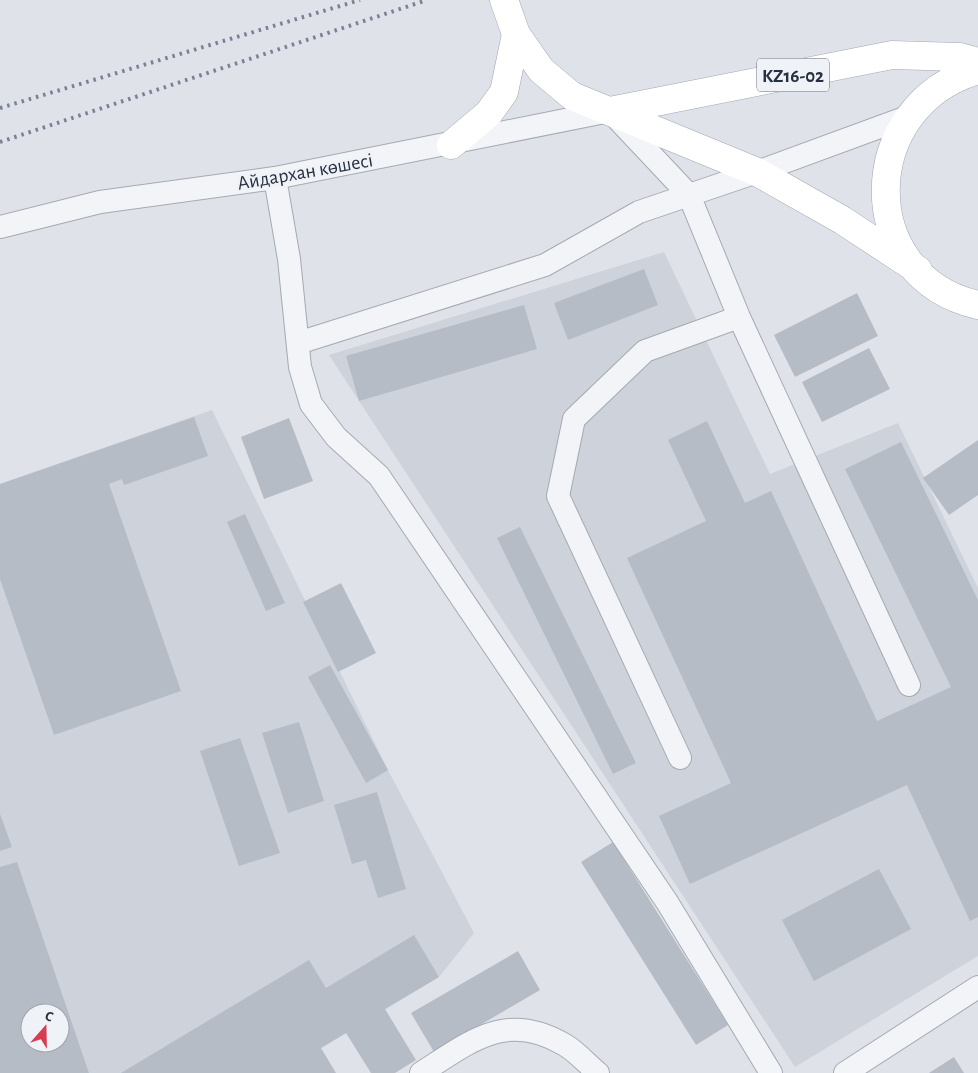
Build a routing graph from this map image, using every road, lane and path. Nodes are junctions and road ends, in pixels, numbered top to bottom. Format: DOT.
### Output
graph roads {
  1 [pos="504,0"];
  2 [pos="516,34"];
  3 [pos="978,62"];
  4 [pos="978,70"];
  5 [pos="610,111"];
  6 [pos="907,117"];
  7 [pos="451,144"];
  8 [pos="757,172"];
  9 [pos="274,178"];
  10 [pos="688,195"];
  11 [pos="0,227"];
  12 [pos="918,270"];
  13 [pos="978,306"];
  14 [pos="739,317"];
  15 [pos="298,343"];
  16 [pos="909,685"];
  17 [pos="680,758"];
  18 [pos="978,987"];
  19 [pos="421,1073"];
  20 [pos="598,1073"];
  21 [pos="771,1073"];
  22 [pos="845,1073"];
  1 -- 2 [label="main road"];
  2 -- 5 [label="main road"];
  2 -- 7 [label="main road"];
  3 -- 5 [label="main road, KZ16-02"];
  4 -- 6 [label="main road"];
  5 -- 7 [label="street, Айдархан көшесі"];
  5 -- 8 [label="main road"];
  5 -- 10 [label="street"];
  6 -- 8 [label="street"];
  6 -- 12 [label="main road"];
  7 -- 9 [label="street, Айдархан көшесі"];
  8 -- 10 [label="street"];
  8 -- 12 [label="main road"];
  9 -- 11 [label="street, Айдархан көшесі"];
  9 -- 15 [label="street"];
  10 -- 14 [label="street"];
  10 -- 15 [label="street"];
  12 -- 13 [label="main road"];
  14 -- 16 [label="street"];
  14 -- 17 [label="street"];
  15 -- 21 [label="street"];
  18 -- 22 [label="street"];
  19 -- 20 [label="street"];
}
